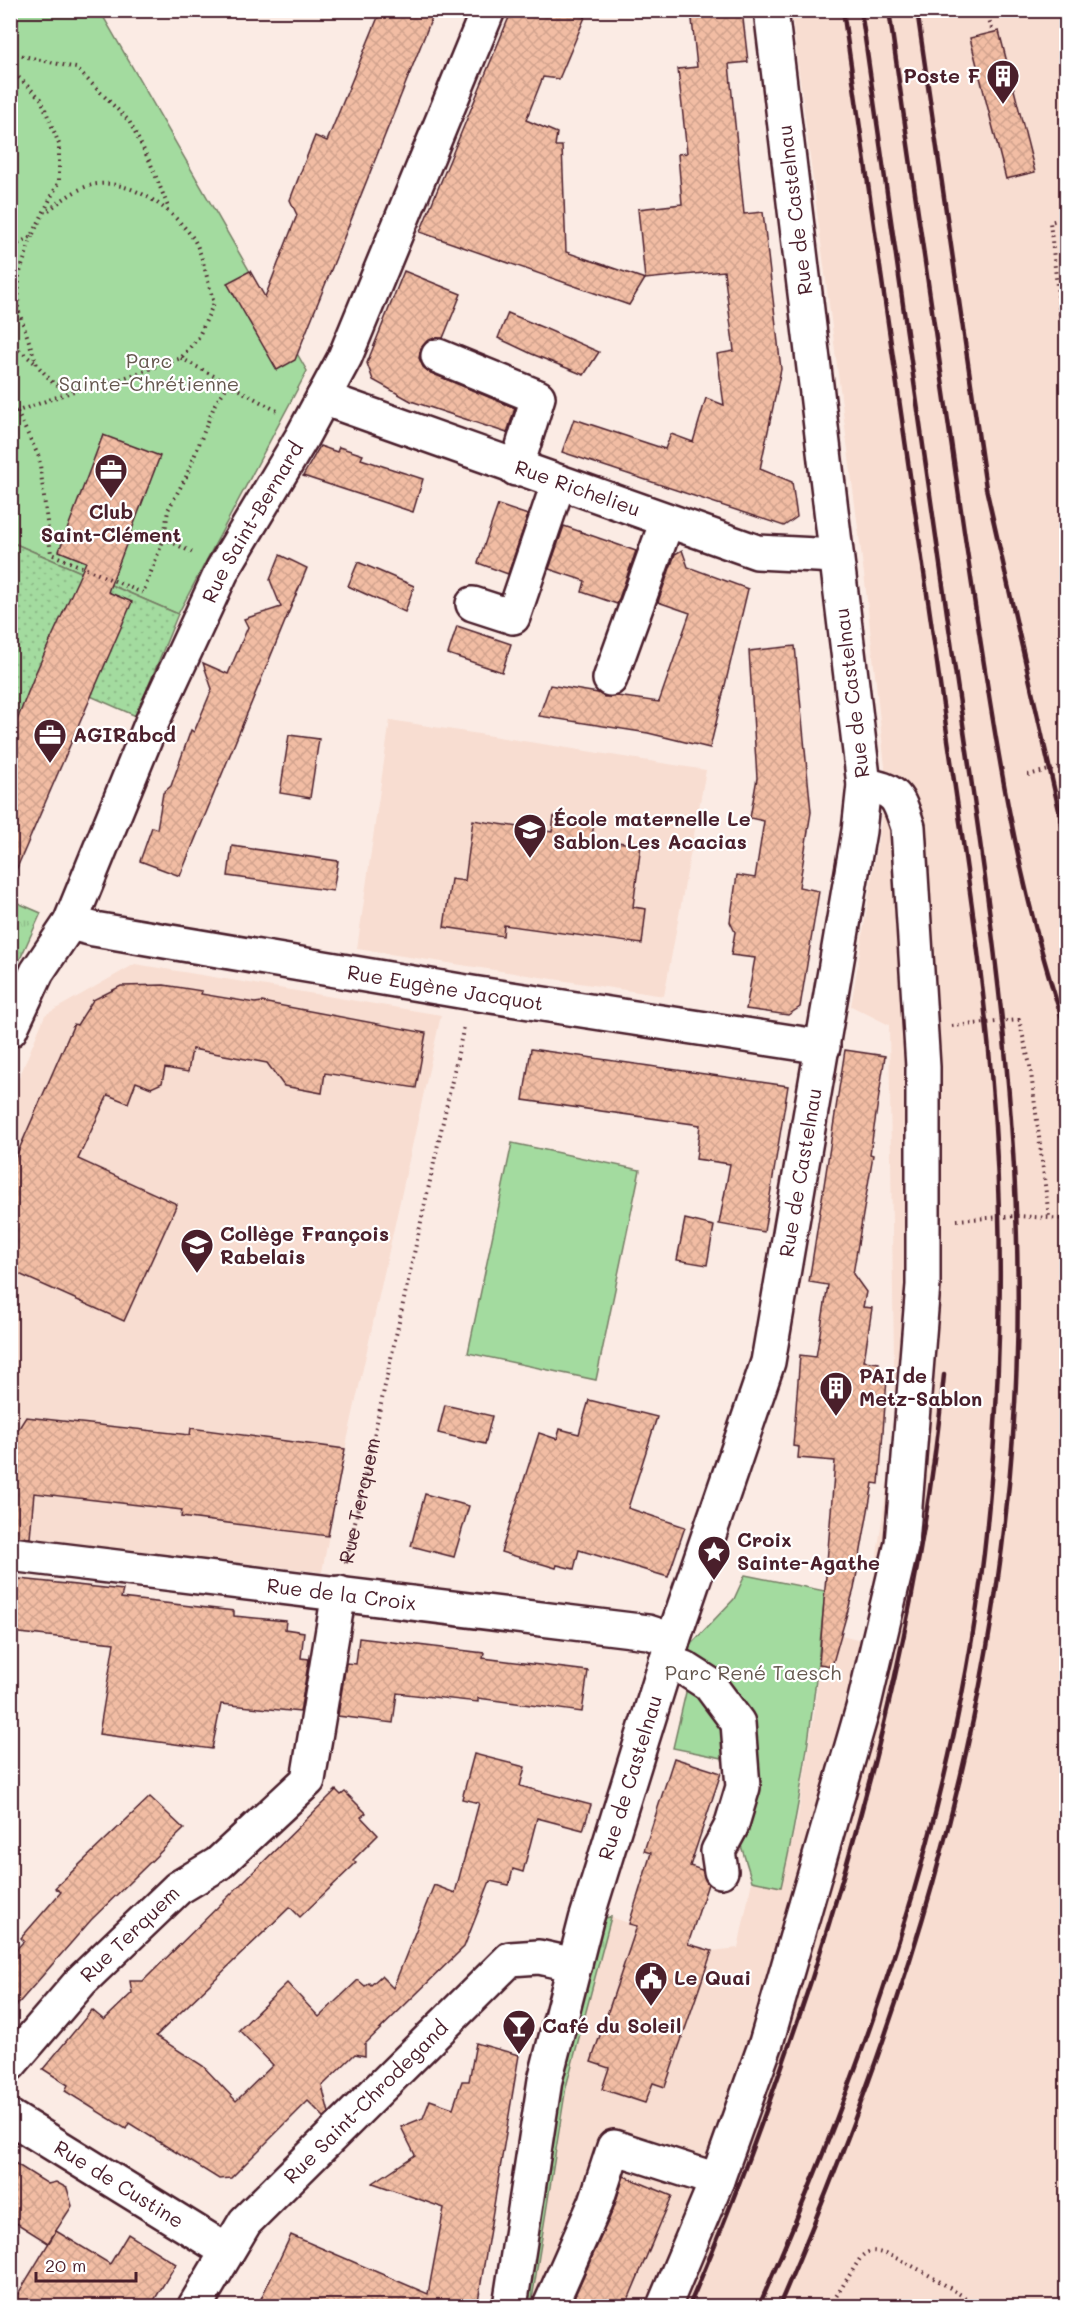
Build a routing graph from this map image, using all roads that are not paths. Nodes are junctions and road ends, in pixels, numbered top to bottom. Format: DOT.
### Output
graph roads {
  1 [pos="488,10"];
  2 [pos="771,10"];
  3 [pos="438,356"];
  4 [pos="323,398"];
  5 [pos="516,469"];
  6 [pos="558,484"];
  7 [pos="667,521"];
  8 [pos="836,556"];
  9 [pos="473,604"];
  10 [pos="610,679"];
  11 [pos="864,785"];
  12 [pos="70,922"];
  13 [pos="10,1030"];
  14 [pos="823,1047"];
  15 [pos="10,1554"];
  16 [pos="339,1593"];
  17 [pos="670,1651"];
  18 [pos="720,1871"];
  19 [pos="575,1965"];
  20 [pos="10,2064"];
  21 [pos="10,2117"];
  22 [pos="717,2180"];
  23 [pos="227,2251"];
  24 [pos="195,2307"];
  25 [pos="510,2307"];
  26 [pos="550,2307"];
  27 [pos="664,2307"];
  1 -- 4 [label="street, Rue Saint-Bernard"];
  2 -- 8 [label="street, Rue de Castelnau"];
  3 -- 5 [label="street"];
  4 -- 5 [label="street, Rue Richelieu"];
  4 -- 12 [label="street, Rue Saint-Bernard"];
  5 -- 6 [label="street, Rue Richelieu"];
  6 -- 7 [label="street, Rue Richelieu"];
  6 -- 9 [label="street"];
  7 -- 8 [label="street, Rue Richelieu"];
  7 -- 10 [label="street"];
  8 -- 11 [label="street, Rue de Castelnau"];
  11 -- 14 [label="street, Rue de Castelnau"];
  11 -- 22 [label="street"];
  12 -- 13 [label="street, Rue Saint-Bernard"];
  12 -- 14 [label="street, Rue Eugène Jacquot"];
  14 -- 17 [label="street, Rue de Castelnau"];
  15 -- 16 [label="street, Rue de la Croix"];
  16 -- 17 [label="street, Rue de la Croix"];
  16 -- 20 [label="street, Rue Terquem"];
  17 -- 18 [label="street, Rue de la Croix"];
  17 -- 19 [label="street, Rue de Castelnau"];
  19 -- 23 [label="street, Rue Saint-Chrodegand"];
  19 -- 25 [label="street, Rue de Castelnau"];
  21 -- 23 [label="street, Rue de Custine"];
  22 -- 26 [label="street"];
  22 -- 27 [label="street"];
  23 -- 24 [label="street, Rue Saint-Chrodegand"];
}
